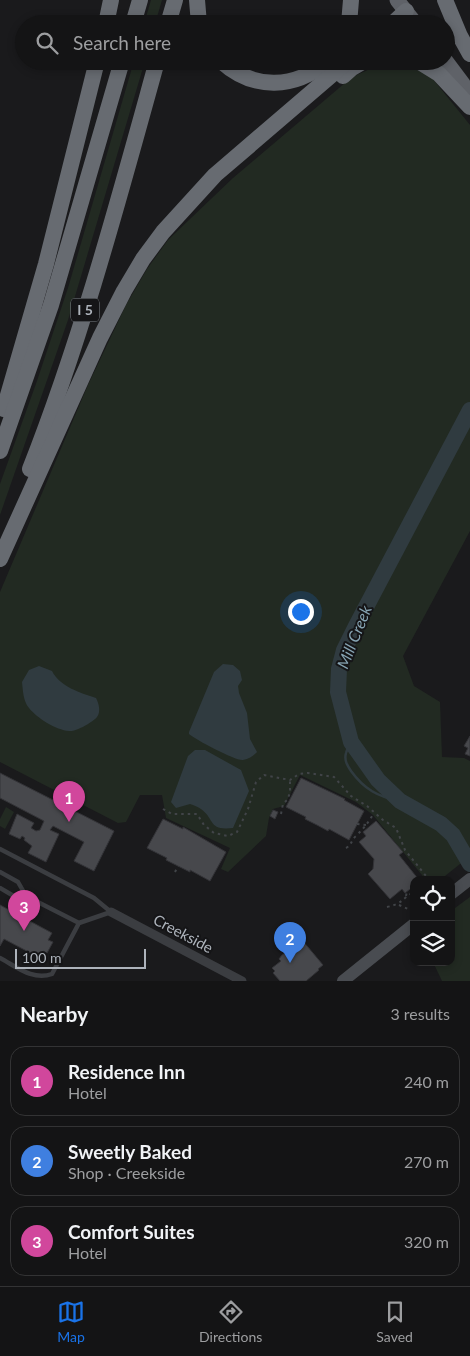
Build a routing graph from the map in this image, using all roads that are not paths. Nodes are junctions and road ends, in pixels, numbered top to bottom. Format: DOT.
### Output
graph roads {
  1 [pos="111,0"];
  2 [pos="140,0"];
  3 [pos="175,0"];
  4 [pos="197,0"];
  5 [pos="351,0"];
  6 [pos="446,0"];
  7 [pos="108,15"];
  8 [pos="136,15"];
  9 [pos="171,15"];
  10 [pos="198,15"];
  11 [pos="350,15"];
  12 [pos="452,15"];
  13 [pos="455,23"];
  14 [pos="470,54"];
  15 [pos="95,70"];
  16 [pos="119,70"];
  17 [pos="154,70"];
  18 [pos="234,70"];
  19 [pos="317,70"];
  20 [pos="338,70"];
  21 [pos="350,70"];
  22 [pos="433,70"];
  23 [pos="453,70"];
  24 [pos="470,93"];
  25 [pos="470,107"];
  26 [pos="215,175"];
  27 [pos="0,422"];
  28 [pos="0,452"];
  29 [pos="0,554"];
  30 [pos="0,559"];
  31 [pos="0,849"];
  32 [pos="0,872"];
  33 [pos="470,879"];
  34 [pos="0,888"];
  35 [pos="455,891"];
  36 [pos="26,896"];
  37 [pos="111,912"];
  38 [pos="79,923"];
  39 [pos="410,927"];
  40 [pos="0,958"];
  41 [pos="242,981"];
  42 [pos="343,981"];
  1 -- 7 [label="highway"];
  2 -- 8 [label="highway"];
  3 -- 9 [label="highway"];
  4 -- 10 [label="highway"];
  5 -- 11 [label="highway"];
  6 -- 12 [label="highway"];
  13 -- 14 [label="highway"];
  15 -- 27 [label="highway"];
  16 -- 28 [label="highway, I 5"];
  17 -- 29 [label="highway, I 5"];
  18 -- 19 [label="highway"];
  20 -- 26 [label="highway"];
  21 -- 26 [label="highway"];
  22 -- 25 [label="highway"];
  23 -- 24 [label="highway"];
  26 -- 30 [label="highway"];
  31 -- 37 [label="lane"];
  32 -- 36 [label="lane"];
  33 -- 35 [label="main road"];
  34 -- 36 [label="lane"];
  36 -- 38 [label="lane"];
  37 -- 38 [label="lane"];
  37 -- 41 [label="street, Creekside"];
  38 -- 40 [label="lane"];
  39 -- 42 [label="main road"];
}
